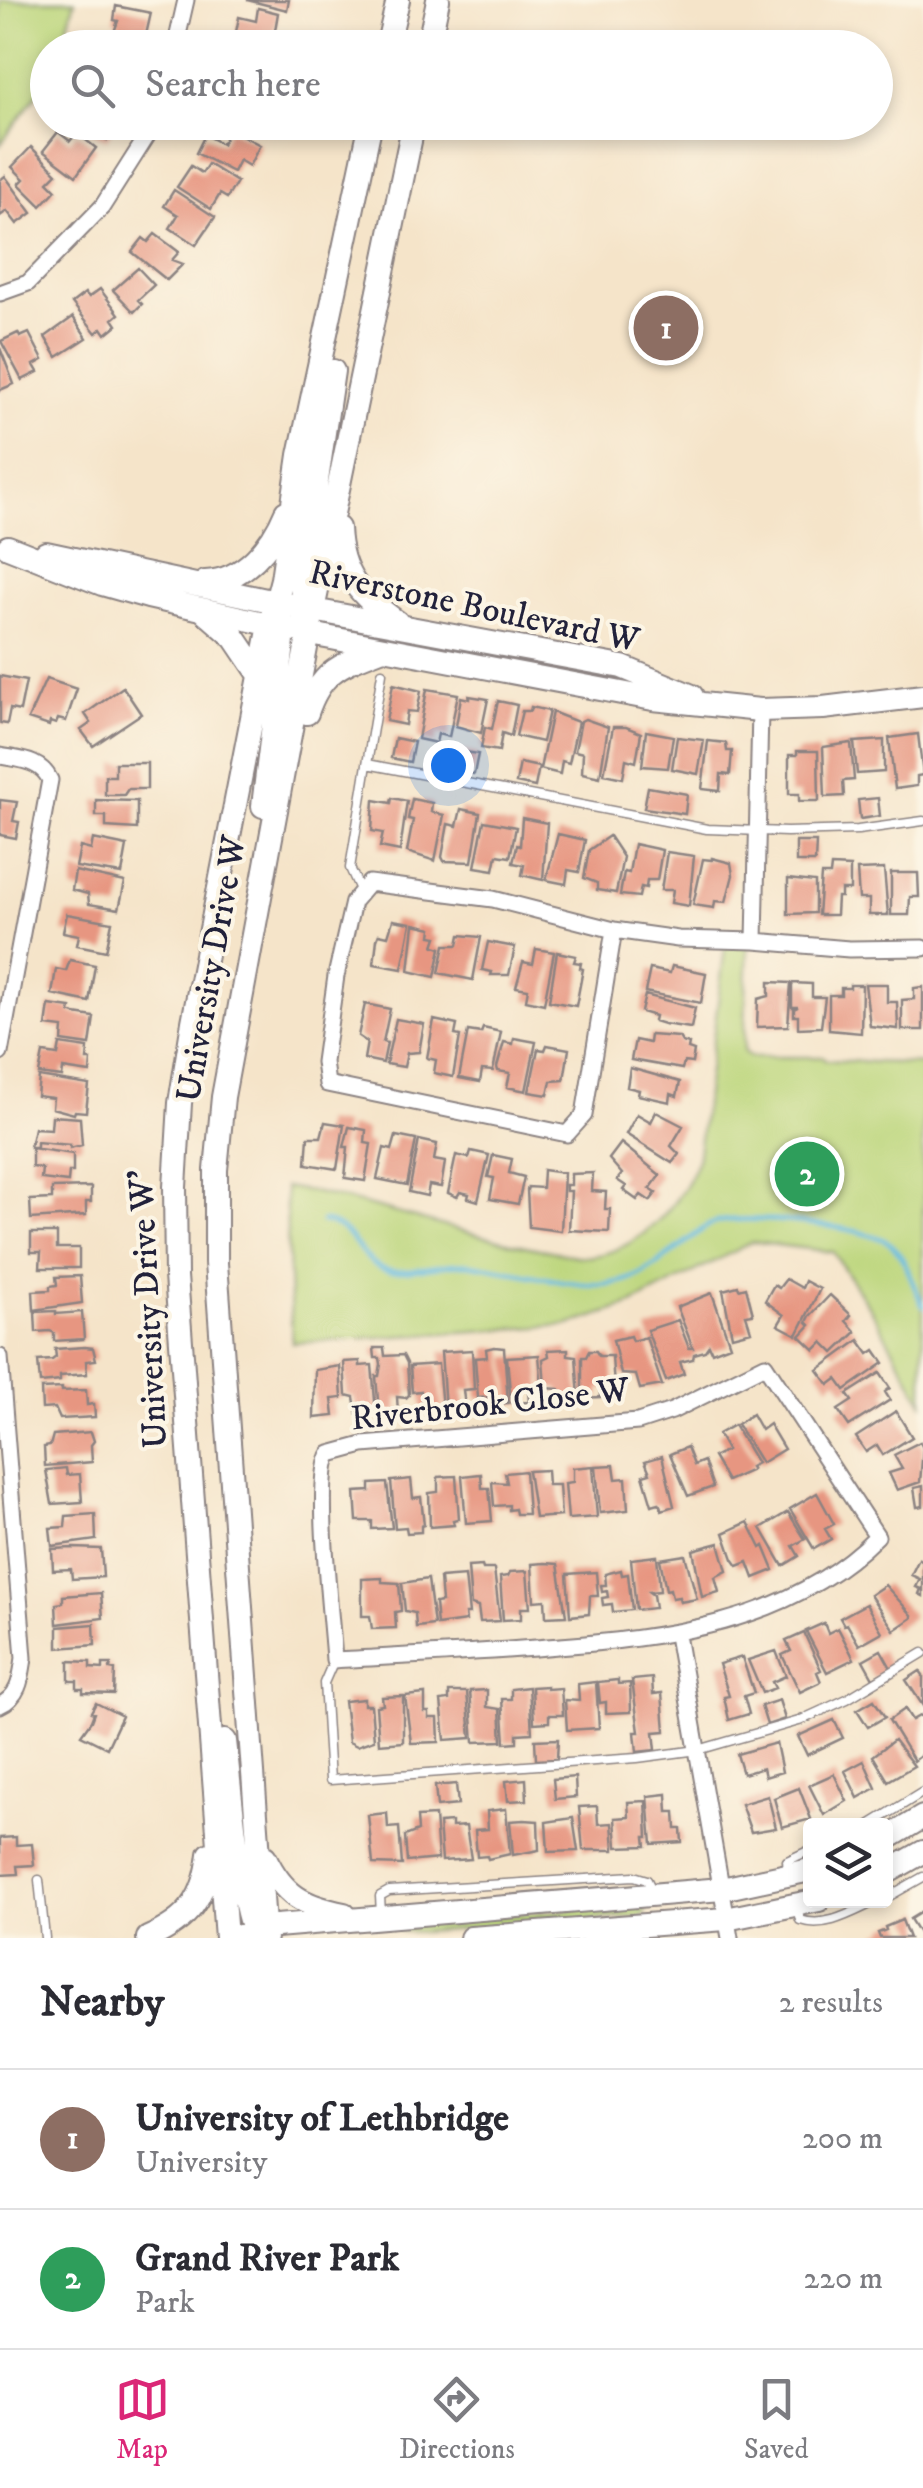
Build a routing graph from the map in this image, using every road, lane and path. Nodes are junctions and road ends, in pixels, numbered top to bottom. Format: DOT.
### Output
graph roads {
  1 [pos="186,0"];
  2 [pos="398,0"];
  3 [pos="438,0"];
  4 [pos="178,30"];
  5 [pos="391,30"];
  6 [pos="432,30"];
  7 [pos="145,140"];
  8 [pos="367,140"];
  9 [pos="410,140"];
  10 [pos="352,211"];
  11 [pos="0,294"];
  12 [pos="294,489"];
  13 [pos="336,498"];
  14 [pos="4,546"];
  15 [pos="186,582"];
  16 [pos="306,608"];
  17 [pos="201,609"];
  18 [pos="277,618"];
  19 [pos="404,627"];
  20 [pos="308,634"];
  21 [pos="383,648"];
  22 [pos="382,673"];
  23 [pos="260,675"];
  24 [pos="923,696"];
  25 [pos="713,706"];
  26 [pos="760,710"];
  27 [pos="0,756"];
  28 [pos="367,764"];
  29 [pos="923,821"];
  30 [pos="758,831"];
  31 [pos="268,852"];
  32 [pos="361,892"];
  33 [pos="614,930"];
  34 [pos="755,941"];
  35 [pos="923,948"];
  36 [pos="243,983"];
  37 [pos="4,994"];
  38 [pos="0,1053"];
  39 [pos="0,1357"];
  40 [pos="194,1494"];
  41 [pos="677,1635"];
  42 [pos="923,1653"];
  43 [pos="334,1660"];
  44 [pos="0,1705"];
  45 [pos="698,1750"];
  46 [pos="923,1792"];
  47 [pos="215,1810"];
  48 [pos="923,1817"];
  49 [pos="881,1818"];
  50 [pos="893,1835"];
  51 [pos="257,1840"];
  52 [pos="803,1852"];
  53 [pos="923,1852"];
  54 [pos="893,1870"];
  55 [pos="800,1873"];
  56 [pos="923,1877"];
  57 [pos="39,1880"];
  58 [pos="722,1890"];
  59 [pos="893,1893"];
  60 [pos="656,1896"];
  61 [pos="803,1906"];
  62 [pos="806,1908"];
  63 [pos="858,1908"];
  64 [pos="375,1924"];
  65 [pos="728,1929"];
  66 [pos="658,1932"];
  67 [pos="255,1935"];
  68 [pos="45,1938"];
  69 [pos="148,1938"];
  70 [pos="226,1938"];
  71 [pos="471,1938"];
  1 -- 4 [label="street"];
  2 -- 5 [label="main road"];
  3 -- 6 [label="main road"];
  7 -- 11 [label="street"];
  8 -- 10 [label="main road"];
  9 -- 13 [label="main road, University Drive W"];
  10 -- 12 [label="main road"];
  10 -- 16 [label="main road"];
  12 -- 15 [label="main road"];
  12 -- 18 [label="main road"];
  13 -- 16 [label="main road, University Drive W"];
  13 -- 19 [label="main road"];
  14 -- 15 [label="main road"];
  14 -- 17 [label="main road"];
  15 -- 18 [label="main road"];
  16 -- 18 [label="main road, Riverstone Boulevard W"];
  16 -- 19 [label="main road, Riverstone Boulevard W"];
  16 -- 20 [label="main road, University Drive W"];
  17 -- 18 [label="main road"];
  17 -- 23 [label="main road"];
  18 -- 20 [label="main road, Riverstone Boulevard W"];
  18 -- 23 [label="main road, University Drive W'"];
  18 -- 36 [label="main road"];
  19 -- 25 [label="main road, Riverstone Boulevard W"];
  20 -- 21 [label="main road, Riverstone Boulevard W"];
  20 -- 31 [label="main road, University Drive W"];
  21 -- 25 [label="main road, Riverstone Boulevard W"];
  21 -- 31 [label="main road"];
  22 -- 28 [label="lane"];
  23 -- 40 [label="main road, University Drive W'"];
  24 -- 26 [label="main road, Riverstone Boulevard W"];
  25 -- 26 [label="main road, Riverstone Boulevard W"];
  26 -- 30 [label="street"];
  27 -- 37 [label="street"];
  28 -- 30 [label="lane"];
  28 -- 32 [label="lane"];
  29 -- 30 [label="lane"];
  30 -- 34 [label="street"];
  31 -- 36 [label="main road, University Drive W"];
  32 -- 33 [label="street"];
  32 -- 33 [label="street"];
  33 -- 34 [label="street"];
  34 -- 35 [label="street"];
  36 -- 51 [label="main road, University Drive W"];
  37 -- 38 [label="street"];
  39 -- 44 [label="street"];
  40 -- 47 [label="main road, University Drive W'"];
  40 -- 67 [label="main road"];
  41 -- 43 [label="street, Riverbrook Close W"];
  41 -- 43 [label="street, Riverbrook Close W"];
  41 -- 45 [label="street"];
  42 -- 45 [label="lane"];
  43 -- 45 [label="lane"];
  45 -- 58 [label="street"];
  46 -- 49 [label="lane"];
  47 -- 69 [label="main road"];
  47 -- 70 [label="main road, University Drive W'"];
  48 -- 50 [label="main road"];
  51 -- 64 [label="main road"];
  51 -- 67 [label="main road, University Drive W"];
  52 -- 55 [label="lane"];
  53 -- 54 [label="main road"];
  55 -- 58 [label="main road"];
  56 -- 59 [label="lane"];
  57 -- 68 [label="lane"];
  58 -- 60 [label="main road"];
  58 -- 65 [label="street"];
  60 -- 64 [label="main road"];
  60 -- 66 [label="main road"];
  61 -- 65 [label="main road"];
  62 -- 63 [label="lane"];
  64 -- 67 [label="main road"];
  65 -- 66 [label="main road"];
  66 -- 71 [label="main road"];
}
